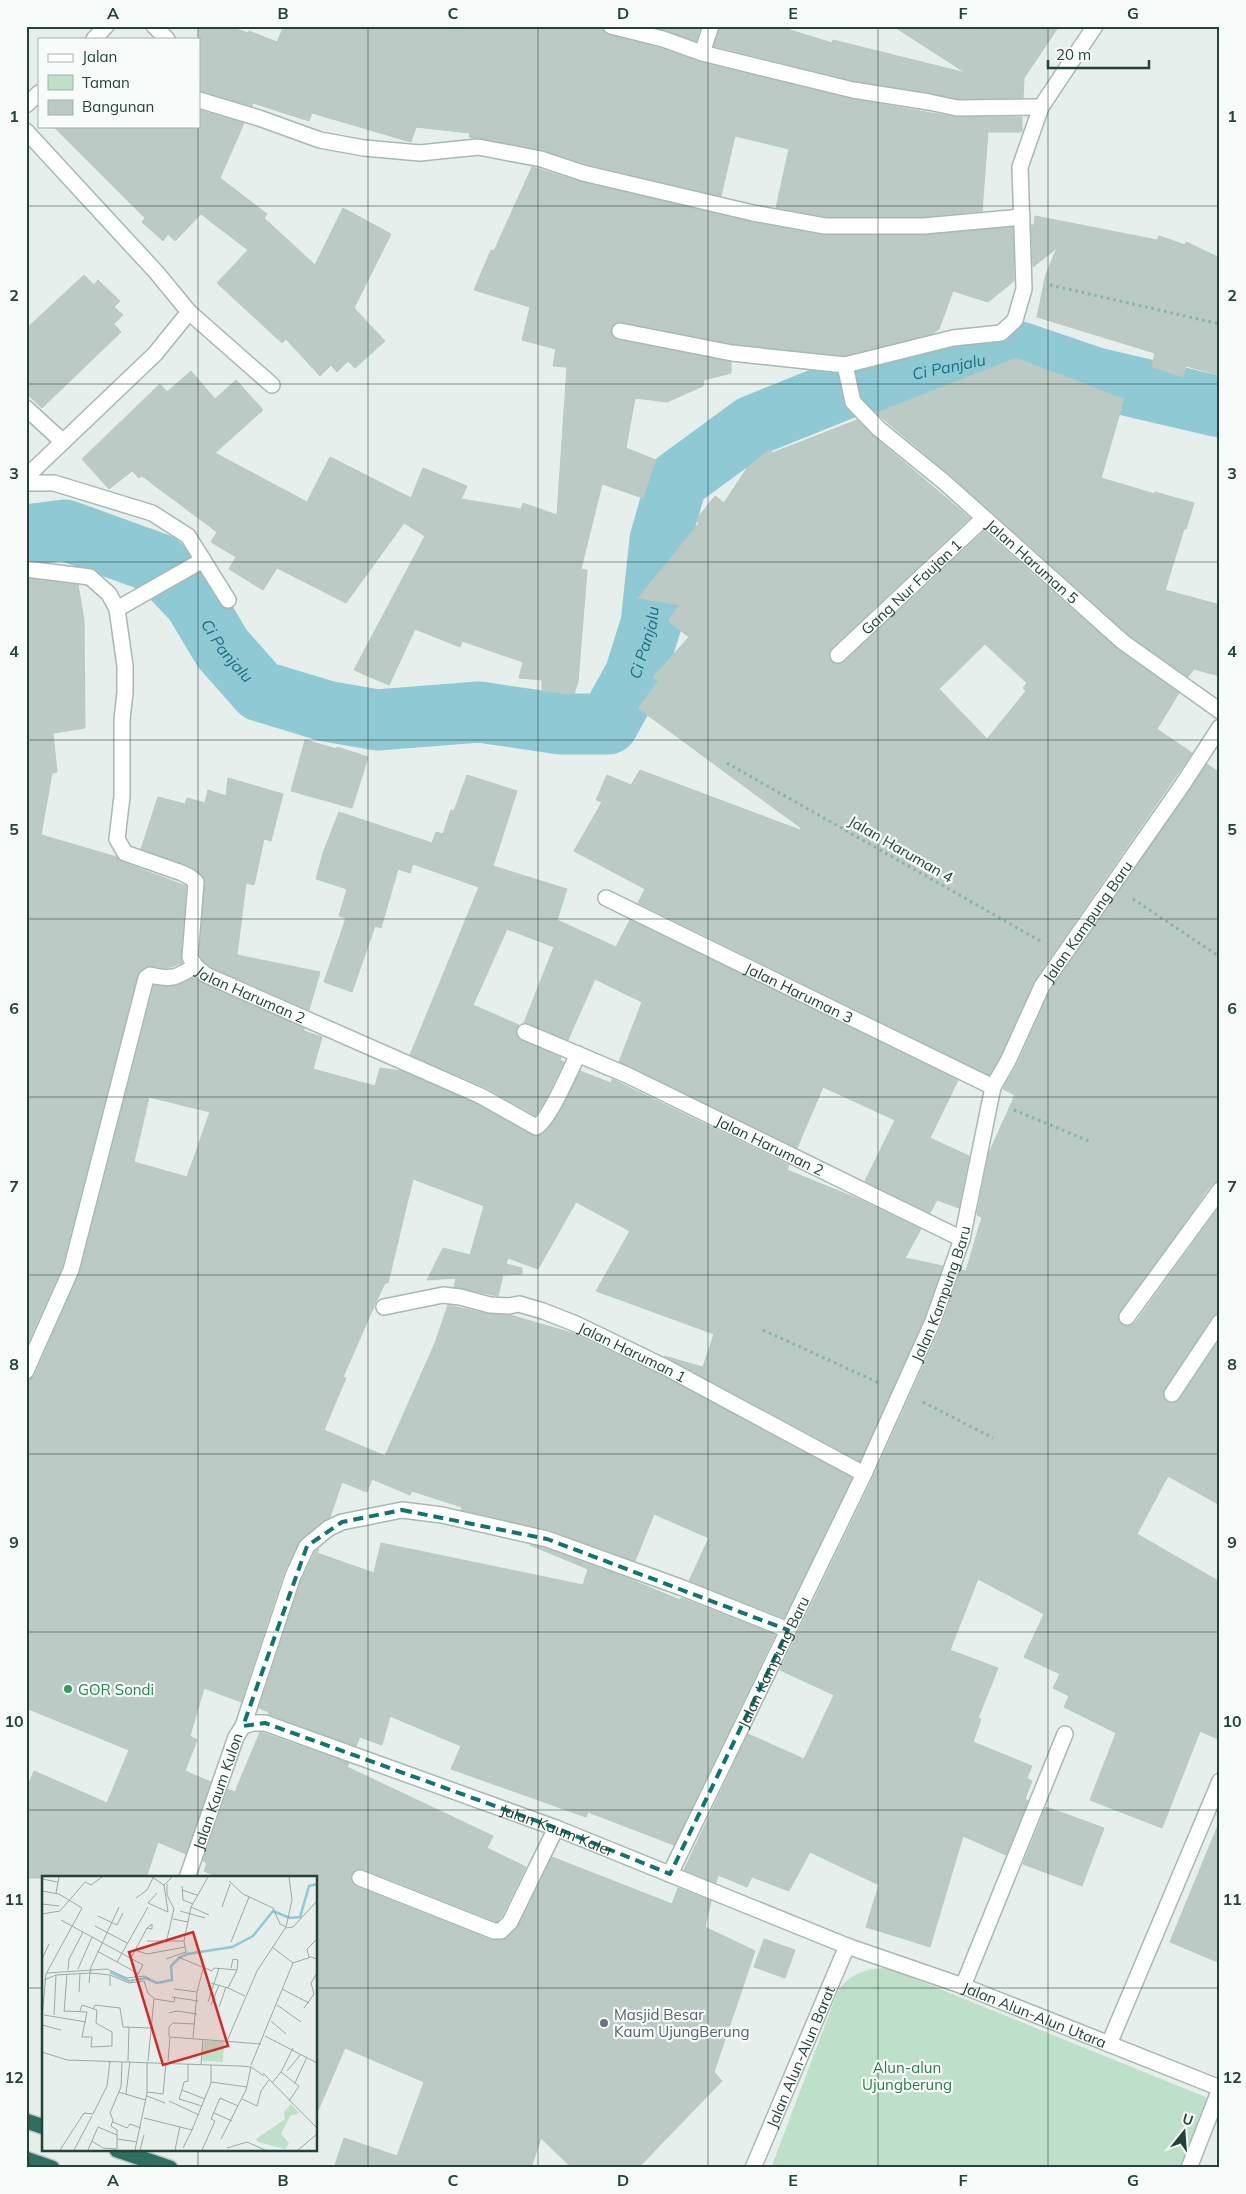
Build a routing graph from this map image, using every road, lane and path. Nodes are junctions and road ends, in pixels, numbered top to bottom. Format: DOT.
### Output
graph roads {
  1 [pos="106,26"];
  2 [pos="154,26"];
  3 [pos="611,26"];
  4 [pos="711,26"];
  5 [pos="1095,26"];
  6 [pos="95,38"];
  7 [pos="166,38"];
  8 [pos="702,53"];
  9 [pos="38,94"];
  10 [pos="200,100"];
  11 [pos="26,106"];
  12 [pos="1041,107"];
  13 [pos="26,131"];
  14 [pos="1022,217"];
  15 [pos="1024,279"];
  16 [pos="189,312"];
  17 [pos="1220,324"];
  18 [pos="620,332"];
  19 [pos="846,368"];
  20 [pos="272,385"];
  21 [pos="26,408"];
  22 [pos="62,441"];
  23 [pos="26,477"];
  24 [pos="26,483"];
  25 [pos="984,518"];
  26 [pos="203,560"];
  27 [pos="26,570"];
  28 [pos="228,600"];
  29 [pos="117,608"];
  30 [pos="838,655"];
  31 [pos="1220,710"];
  32 [pos="1220,727"];
  33 [pos="727,763"];
  34 [pos="1112,885"];
  35 [pos="606,898"];
  36 [pos="1064,954"];
  37 [pos="1220,957"];
  38 [pos="195,966"];
  39 [pos="524,1032"];
  40 [pos="578,1054"];
  41 [pos="991,1094"];
  42 [pos="1089,1141"];
  43 [pos="1220,1190"];
  44 [pos="962,1239"];
  45 [pos="384,1307"];
  46 [pos="1126,1317"];
  47 [pos="1220,1322"];
  48 [pos="763,1330"];
  49 [pos="26,1371"];
  50 [pos="901,1392"];
  51 [pos="1172,1394"];
  52 [pos="993,1438"];
  53 [pos="864,1474"];
  54 [pos="788,1630"];
  55 [pos="265,1723"];
  56 [pos="242,1726"];
  57 [pos="1065,1734"];
  58 [pos="1220,1781"];
  59 [pos="556,1828"];
  60 [pos="670,1874"];
  61 [pos="188,1876"];
  62 [pos="360,1878"];
  63 [pos="847,1946"];
  64 [pos="963,1986"];
  65 [pos="1108,2044"];
  66 [pos="1220,2089"];
  67 [pos="26,2121"];
  68 [pos="42,2126"];
  69 [pos="123,2152"];
  70 [pos="26,2159"];
  71 [pos="52,2168"];
  72 [pos="170,2168"];
  73 [pos="753,2168"];
  74 [pos="1189,2168"];
  1 -- 6 [label="street"];
  2 -- 7 [label="street"];
  3 -- 8 [label="street"];
  4 -- 8 [label="street"];
  5 -- 12 [label="street"];
  8 -- 12 [label="street"];
  9 -- 11 [label="street"];
  10 -- 14 [label="street"];
  12 -- 14 [label="street"];
  13 -- 16 [label="street"];
  14 -- 15 [label="street"];
  15 -- 17 [label="path"];
  15 -- 19 [label="street"];
  16 -- 20 [label="street"];
  16 -- 22 [label="street"];
  18 -- 19 [label="street"];
  19 -- 25 [label="street, Jalan Haruman 5"];
  21 -- 22 [label="street"];
  22 -- 23 [label="street"];
  24 -- 26 [label="street"];
  25 -- 30 [label="street, Gang Nur Faujan 1"];
  25 -- 31 [label="street, Jalan Haruman 5"];
  26 -- 28 [label="street"];
  26 -- 29 [label="street"];
  27 -- 29 [label="street, Jalan Haruman 2"];
  29 -- 38 [label="street, Jalan Haruman 2"];
  32 -- 34 [label="street, Jalan Kampung Baru"];
  33 -- 36 [label="path, Jalan Haruman 4"];
  34 -- 36 [label="street, Jalan Kampung Baru"];
  34 -- 37 [label="path"];
  35 -- 41 [label="street, Jalan Haruman 3"];
  36 -- 41 [label="street, Jalan Kampung Baru"];
  38 -- 40 [label="street, Jalan Haruman 2"];
  38 -- 49 [label="street"];
  39 -- 40 [label="street, Jalan Haruman 2"];
  40 -- 44 [label="street, Jalan Haruman 2"];
  41 -- 42 [label="path"];
  41 -- 44 [label="street, Jalan Kampung Baru"];
  43 -- 46 [label="street"];
  44 -- 50 [label="street, Jalan Kampung Baru"];
  45 -- 53 [label="street, Jalan Haruman 1"];
  47 -- 51 [label="street"];
  48 -- 50 [label="path"];
  50 -- 52 [label="path"];
  50 -- 53 [label="street, Jalan Kampung Baru"];
  53 -- 54 [label="street, Jalan Kampung Baru"];
  54 -- 56 [label="street"];
  54 -- 60 [label="street, Jalan Kampung Baru"];
  55 -- 56 [label="street, Jalan Kaum Kulon"];
  55 -- 59 [label="street, Jalan Kaum Kaler"];
  56 -- 61 [label="street, Jalan Kaum Kulon"];
  57 -- 64 [label="street"];
  58 -- 65 [label="street"];
  59 -- 60 [label="street, Jalan Kaum Kaler"];
  59 -- 62 [label="street"];
  60 -- 63 [label="street, Jalan Kaum Kaler"];
  63 -- 64 [label="street, Jalan Alun-Alun Utara"];
  63 -- 73 [label="street, Jalan Alun-Alun Barat"];
  64 -- 65 [label="street, Jalan Alun-Alun Utara"];
  65 -- 66 [label="street, Jalan Alun-Alun Utara"];
  66 -- 74 [label="street"];
  67 -- 68 [label="highway"];
  69 -- 72 [label="highway"];
  70 -- 71 [label="highway"];
}
